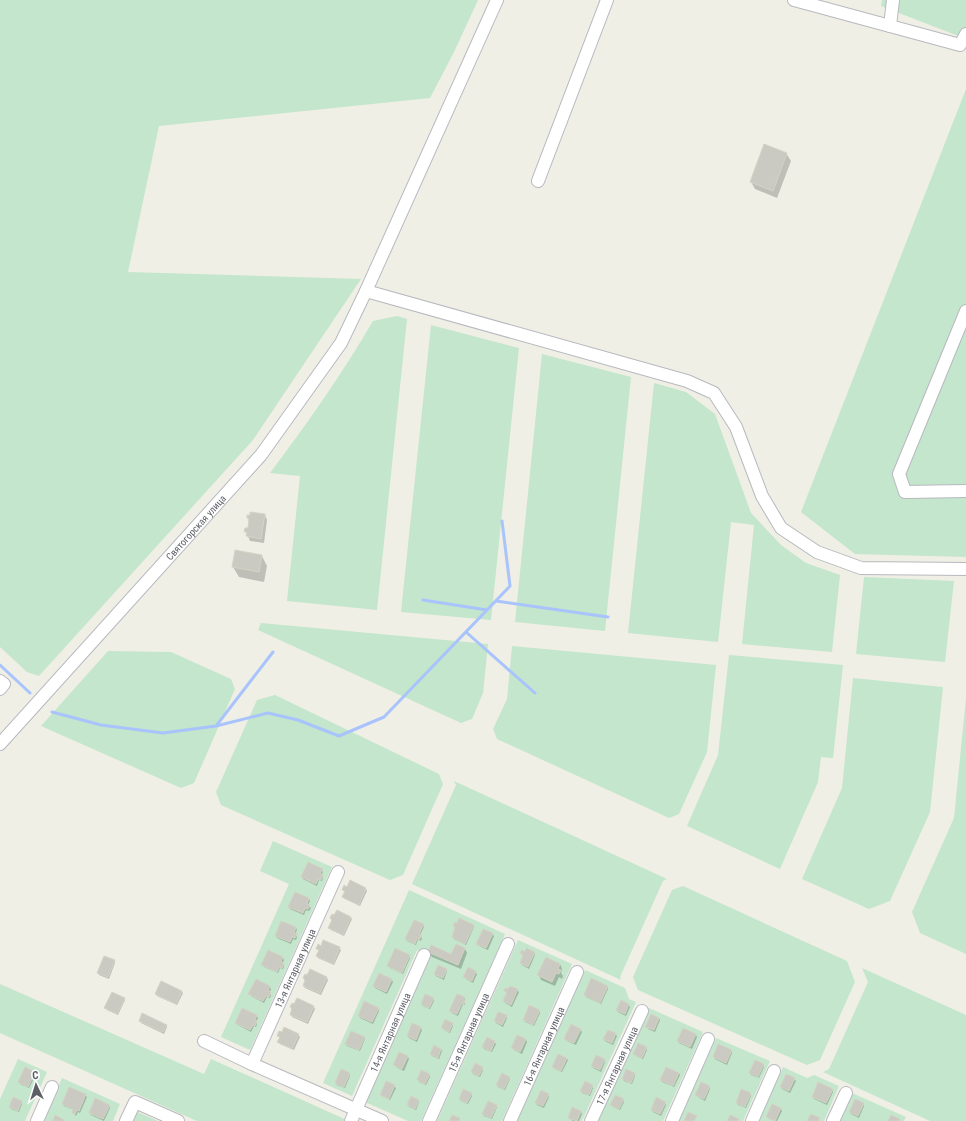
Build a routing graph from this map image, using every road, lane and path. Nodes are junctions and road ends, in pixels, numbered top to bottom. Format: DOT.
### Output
graph roads {
  1 [pos="497,0"];
  2 [pos="607,0"];
  3 [pos="794,0"];
  4 [pos="893,0"];
  5 [pos="890,26"];
  6 [pos="966,34"];
  7 [pos="538,181"];
  8 [pos="366,291"];
  9 [pos="966,311"];
  10 [pos="966,491"];
  11 [pos="966,569"];
  12 [pos="0,681"];
  13 [pos="0,690"];
  14 [pos="0,744"];
  15 [pos="338,872"];
  16 [pos="508,944"];
  17 [pos="424,955"];
  18 [pos="577,972"];
  19 [pos="642,1011"];
  20 [pos="708,1040"];
  21 [pos="204,1041"];
  22 [pos="252,1064"];
  23 [pos="774,1071"];
  24 [pos="52,1087"];
  25 [pos="846,1093"];
  26 [pos="356,1109"];
  27 [pos="37,1121"];
  28 [pos="126,1121"];
  29 [pos="178,1121"];
  30 [pos="351,1121"];
  31 [pos="382,1121"];
  32 [pos="430,1121"];
  33 [pos="510,1121"];
  34 [pos="592,1121"];
  35 [pos="672,1121"];
  36 [pos="752,1121"];
  37 [pos="833,1121"];
  1 -- 8 [label="street, Святогорская улица"];
  2 -- 7 [label="street"];
  3 -- 5 [label="street"];
  4 -- 5 [label="street"];
  5 -- 6 [label="street"];
  8 -- 11 [label="street"];
  8 -- 14 [label="street, Святогорская улица"];
  9 -- 10 [label="street"];
  12 -- 13 [label="street"];
  15 -- 22 [label="street, 13-я Янтарная улица"];
  16 -- 32 [label="street, 15-я Янтарная улица"];
  17 -- 26 [label="street, 14-я Янтарная улица"];
  18 -- 33 [label="street, 16-я Янтарная улица"];
  19 -- 34 [label="street, 17-я Янтарная улица"];
  20 -- 35 [label="street"];
  21 -- 22 [label="street"];
  22 -- 26 [label="street"];
  23 -- 36 [label="street"];
  24 -- 27 [label="street"];
  25 -- 37 [label="street"];
  26 -- 30 [label="street, 14-я Янтарная улица"];
  26 -- 31 [label="street"];
  28 -- 29 [label="street"];
}
